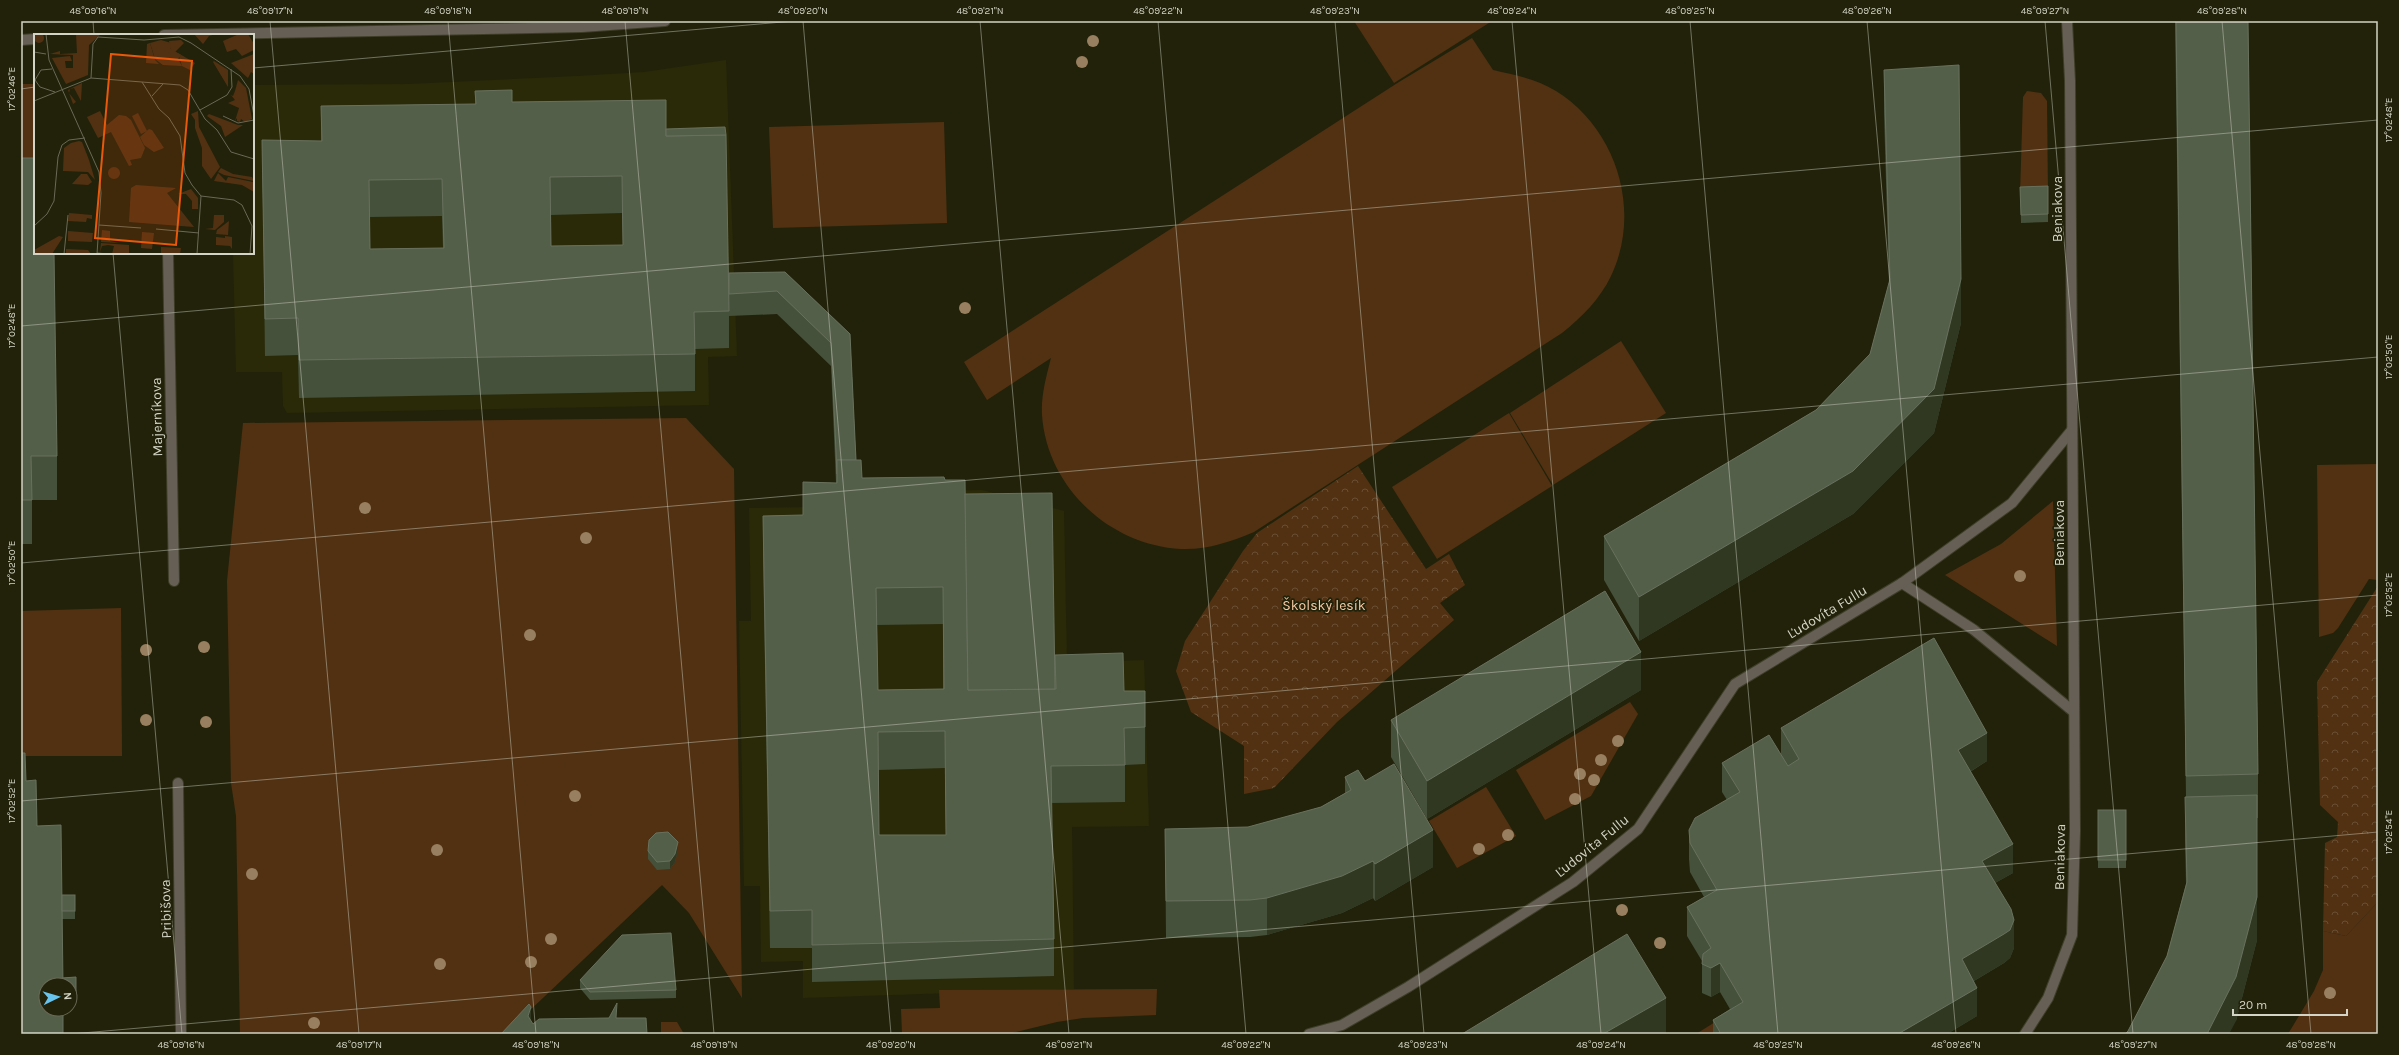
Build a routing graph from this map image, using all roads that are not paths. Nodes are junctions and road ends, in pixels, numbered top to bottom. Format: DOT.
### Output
graph roads {
  1 [pos="665,21"];
  2 [pos="2067,21"];
  3 [pos="216,34"];
  4 [pos="34,39"];
  5 [pos="21,40"];
  6 [pos="168,254"];
  7 [pos="2072,430"];
  8 [pos="174,581"];
  9 [pos="1902,583"];
  10 [pos="2074,712"];
  11 [pos="178,783"];
  12 [pos="181,1034"];
  13 [pos="1309,1034"];
  14 [pos="2024,1034"];
  1 -- 3 [label="street"];
  2 -- 7 [label="street, Beniakova"];
  4 -- 5 [label="street"];
  6 -- 8 [label="street, Majerníkova"];
  7 -- 9 [label="street, Ľudovíta Fullu"];
  7 -- 10 [label="street, Beniakova"];
  9 -- 10 [label="street"];
  9 -- 13 [label="street, Ľudovíta Fullu"];
  10 -- 14 [label="street, Beniakova"];
  11 -- 12 [label="street, Pribišova"];
}
